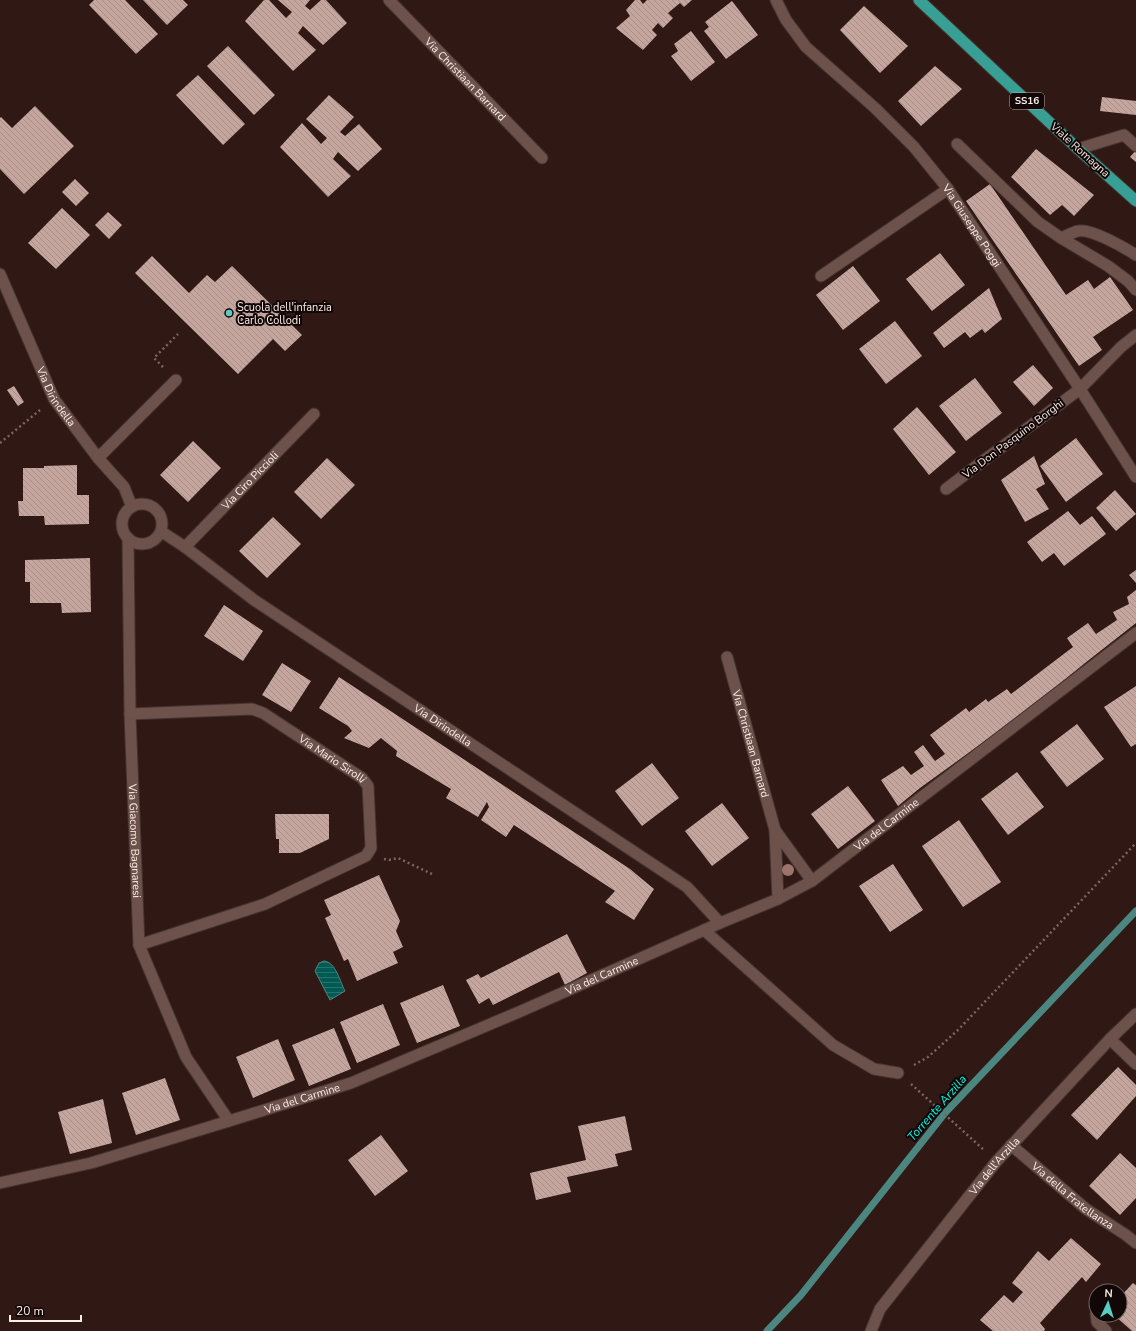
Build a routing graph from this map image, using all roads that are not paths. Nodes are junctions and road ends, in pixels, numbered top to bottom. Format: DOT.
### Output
graph roads {
  1 [pos="389,0"];
  2 [pos="776,0"];
  3 [pos="919,0"];
  4 [pos="957,144"];
  5 [pos="1136,146"];
  6 [pos="1078,149"];
  7 [pos="542,158"];
  8 [pos="948,189"];
  9 [pos="1136,201"];
  10 [pos="1061,238"];
  11 [pos="1136,255"];
  12 [pos="0,274"];
  13 [pos="821,276"];
  14 [pos="1136,290"];
  15 [pos="1136,335"];
  16 [pos="176,380"];
  17 [pos="1080,389"];
  18 [pos="314,414"];
  19 [pos="98,458"];
  20 [pos="1136,477"];
  21 [pos="946,489"];
  22 [pos="132,507"];
  23 [pos="162,532"];
  24 [pos="128,538"];
  25 [pos="185,547"];
  26 [pos="1136,633"];
  27 [pos="727,657"];
  28 [pos="130,714"];
  29 [pos="776,830"];
  30 [pos="812,881"];
  31 [pos="778,898"];
  32 [pos="720,923"];
  33 [pos="704,930"];
  34 [pos="139,945"];
  35 [pos="1136,1014"];
  36 [pos="1110,1039"];
  37 [pos="1136,1064"];
  38 [pos="898,1073"];
  39 [pos="229,1121"];
  40 [pos="1011,1146"];
  41 [pos="0,1183"];
  42 [pos="1136,1243"];
  43 [pos="1098,1323"];
  44 [pos="870,1331"];
  45 [pos="1106,1331"];
  1 -- 7 [label="street, Via Christiaan Barnard"];
  2 -- 8 [label="street, Via Giuseppe Poggi"];
  3 -- 6 [label="main road, Viale Romagna / SS16"];
  4 -- 10 [label="street"];
  5 -- 6 [label="street"];
  6 -- 9 [label="main road, Viale Romagna / SS16"];
  8 -- 13 [label="street"];
  8 -- 17 [label="street, Via Giuseppe Poggi"];
  10 -- 11 [label="street"];
  10 -- 14 [label="street"];
  12 -- 19 [label="street, Via Dirindella"];
  15 -- 17 [label="street, Via Don Pasquino Borghi"];
  16 -- 19 [label="street"];
  17 -- 20 [label="street, Via Giuseppe Poggi"];
  17 -- 21 [label="street, Via Don Pasquino Borghi"];
  18 -- 25 [label="street, Via Ciro Piccioli"];
  19 -- 22 [label="street, Via Dirindella"];
  22 -- 23 [label="street"];
  22 -- 24 [label="street"];
  23 -- 24 [label="street"];
  23 -- 25 [label="street, Via Dirindella"];
  24 -- 28 [label="street, Via Giacomo Bagnaresi"];
  25 -- 32 [label="street, Via Dirindella"];
  26 -- 30 [label="street, Via del Carmine"];
  27 -- 29 [label="street, Via Christiaan Barnard"];
  28 -- 34 [label="street, Via Giacomo Bagnaresi"];
  28 -- 34 [label="street, Via Mario Sirolli"];
  29 -- 30 [label="street, Via Christiaan Barnard"];
  29 -- 31 [label="street, Via Christiaan Barnard"];
  30 -- 31 [label="street, Via del Carmine"];
  31 -- 32 [label="street, Via del Carmine"];
  32 -- 33 [label="street, Via del Carmine"];
  33 -- 38 [label="street"];
  33 -- 39 [label="street, Via del Carmine"];
  34 -- 39 [label="street, Via Giacomo Bagnaresi"];
  35 -- 36 [label="street, Via dell'Arzilla"];
  36 -- 37 [label="street"];
  36 -- 40 [label="street, Via dell'Arzilla"];
  39 -- 41 [label="street, Via del Carmine"];
  40 -- 42 [label="street, Via della Fratellanza"];
  40 -- 44 [label="street, Via dell'Arzilla"];
  43 -- 45 [label="street"];
}
